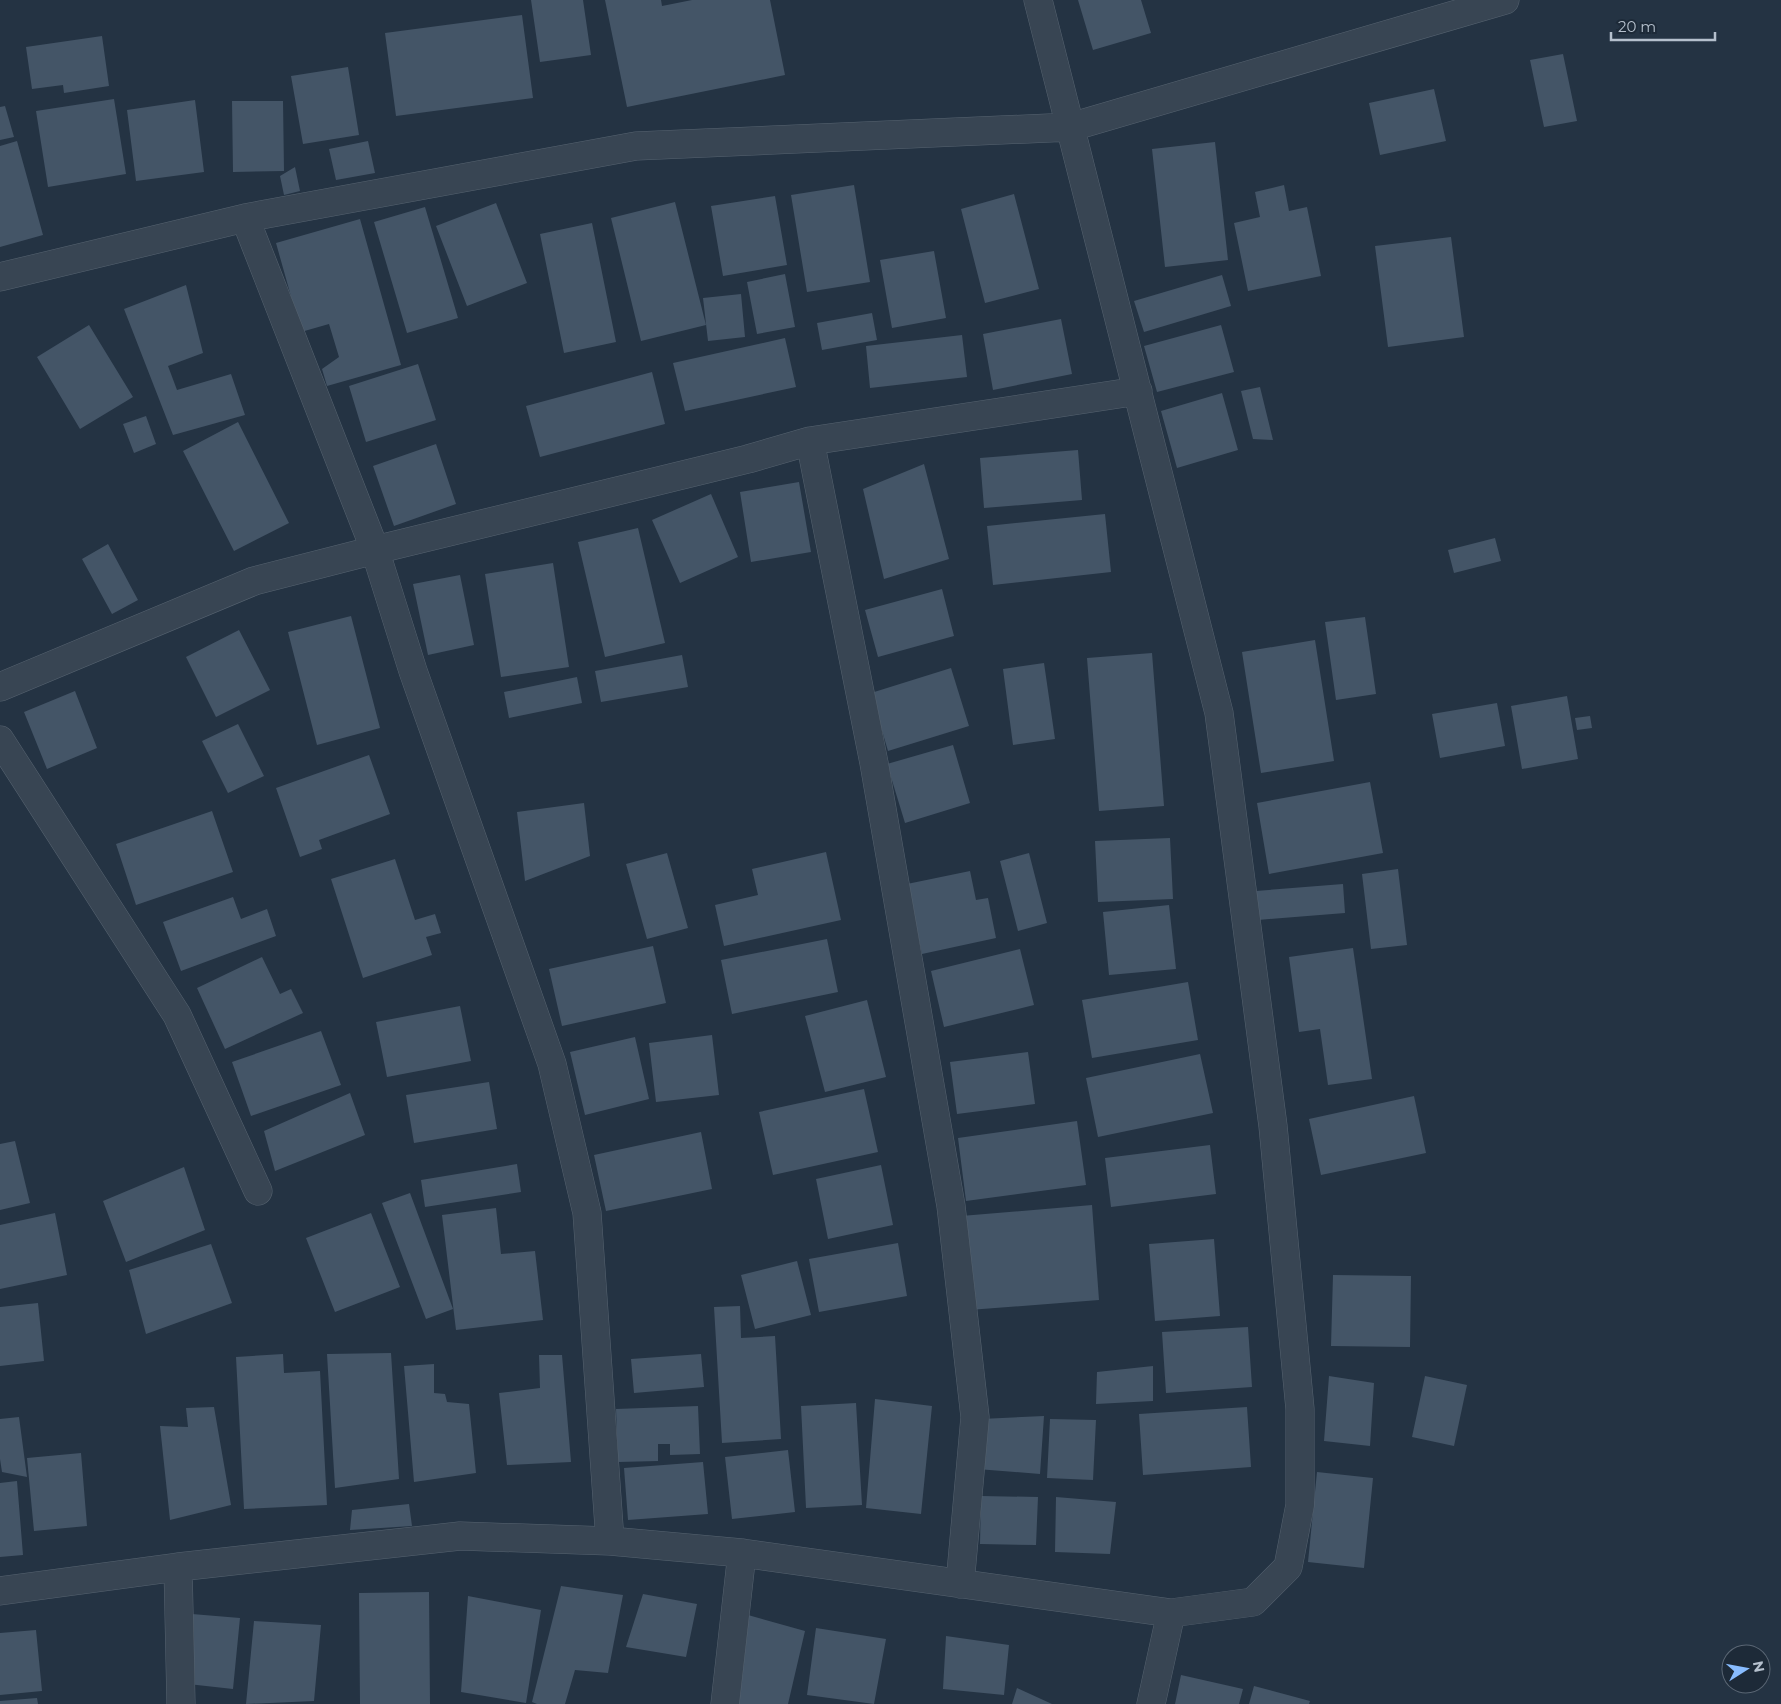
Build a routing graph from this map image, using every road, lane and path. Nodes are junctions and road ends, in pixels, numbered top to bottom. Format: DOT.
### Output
graph roads {
  1 [pos="1038,0"];
  2 [pos="1504,0"];
  3 [pos="1072,127"];
  4 [pos="245,218"];
  5 [pos="0,277"];
  6 [pos="1138,391"];
  7 [pos="810,441"];
  8 [pos="375,550"];
  9 [pos="0,687"];
  10 [pos="0,740"];
  11 [pos="258,1191"];
  12 [pos="610,1541"];
  13 [pos="742,1553"];
  14 [pos="178,1567"];
  15 [pos="960,1584"];
  16 [pos="0,1591"];
  17 [pos="1170,1613"];
  18 [pos="181,1704"];
  19 [pos="725,1704"];
  20 [pos="1151,1704"];
  1 -- 3 [label="street"];
  2 -- 3 [label="street"];
  3 -- 4 [label="street"];
  3 -- 6 [label="street"];
  4 -- 5 [label="street"];
  4 -- 8 [label="street"];
  6 -- 7 [label="street"];
  6 -- 17 [label="street"];
  7 -- 8 [label="street"];
  7 -- 15 [label="street"];
  8 -- 9 [label="street"];
  8 -- 12 [label="street"];
  10 -- 11 [label="street"];
  12 -- 13 [label="street"];
  12 -- 14 [label="street"];
  13 -- 15 [label="street"];
  13 -- 19 [label="street"];
  14 -- 16 [label="street"];
  14 -- 18 [label="street"];
  15 -- 17 [label="street"];
  17 -- 20 [label="street"];
}
